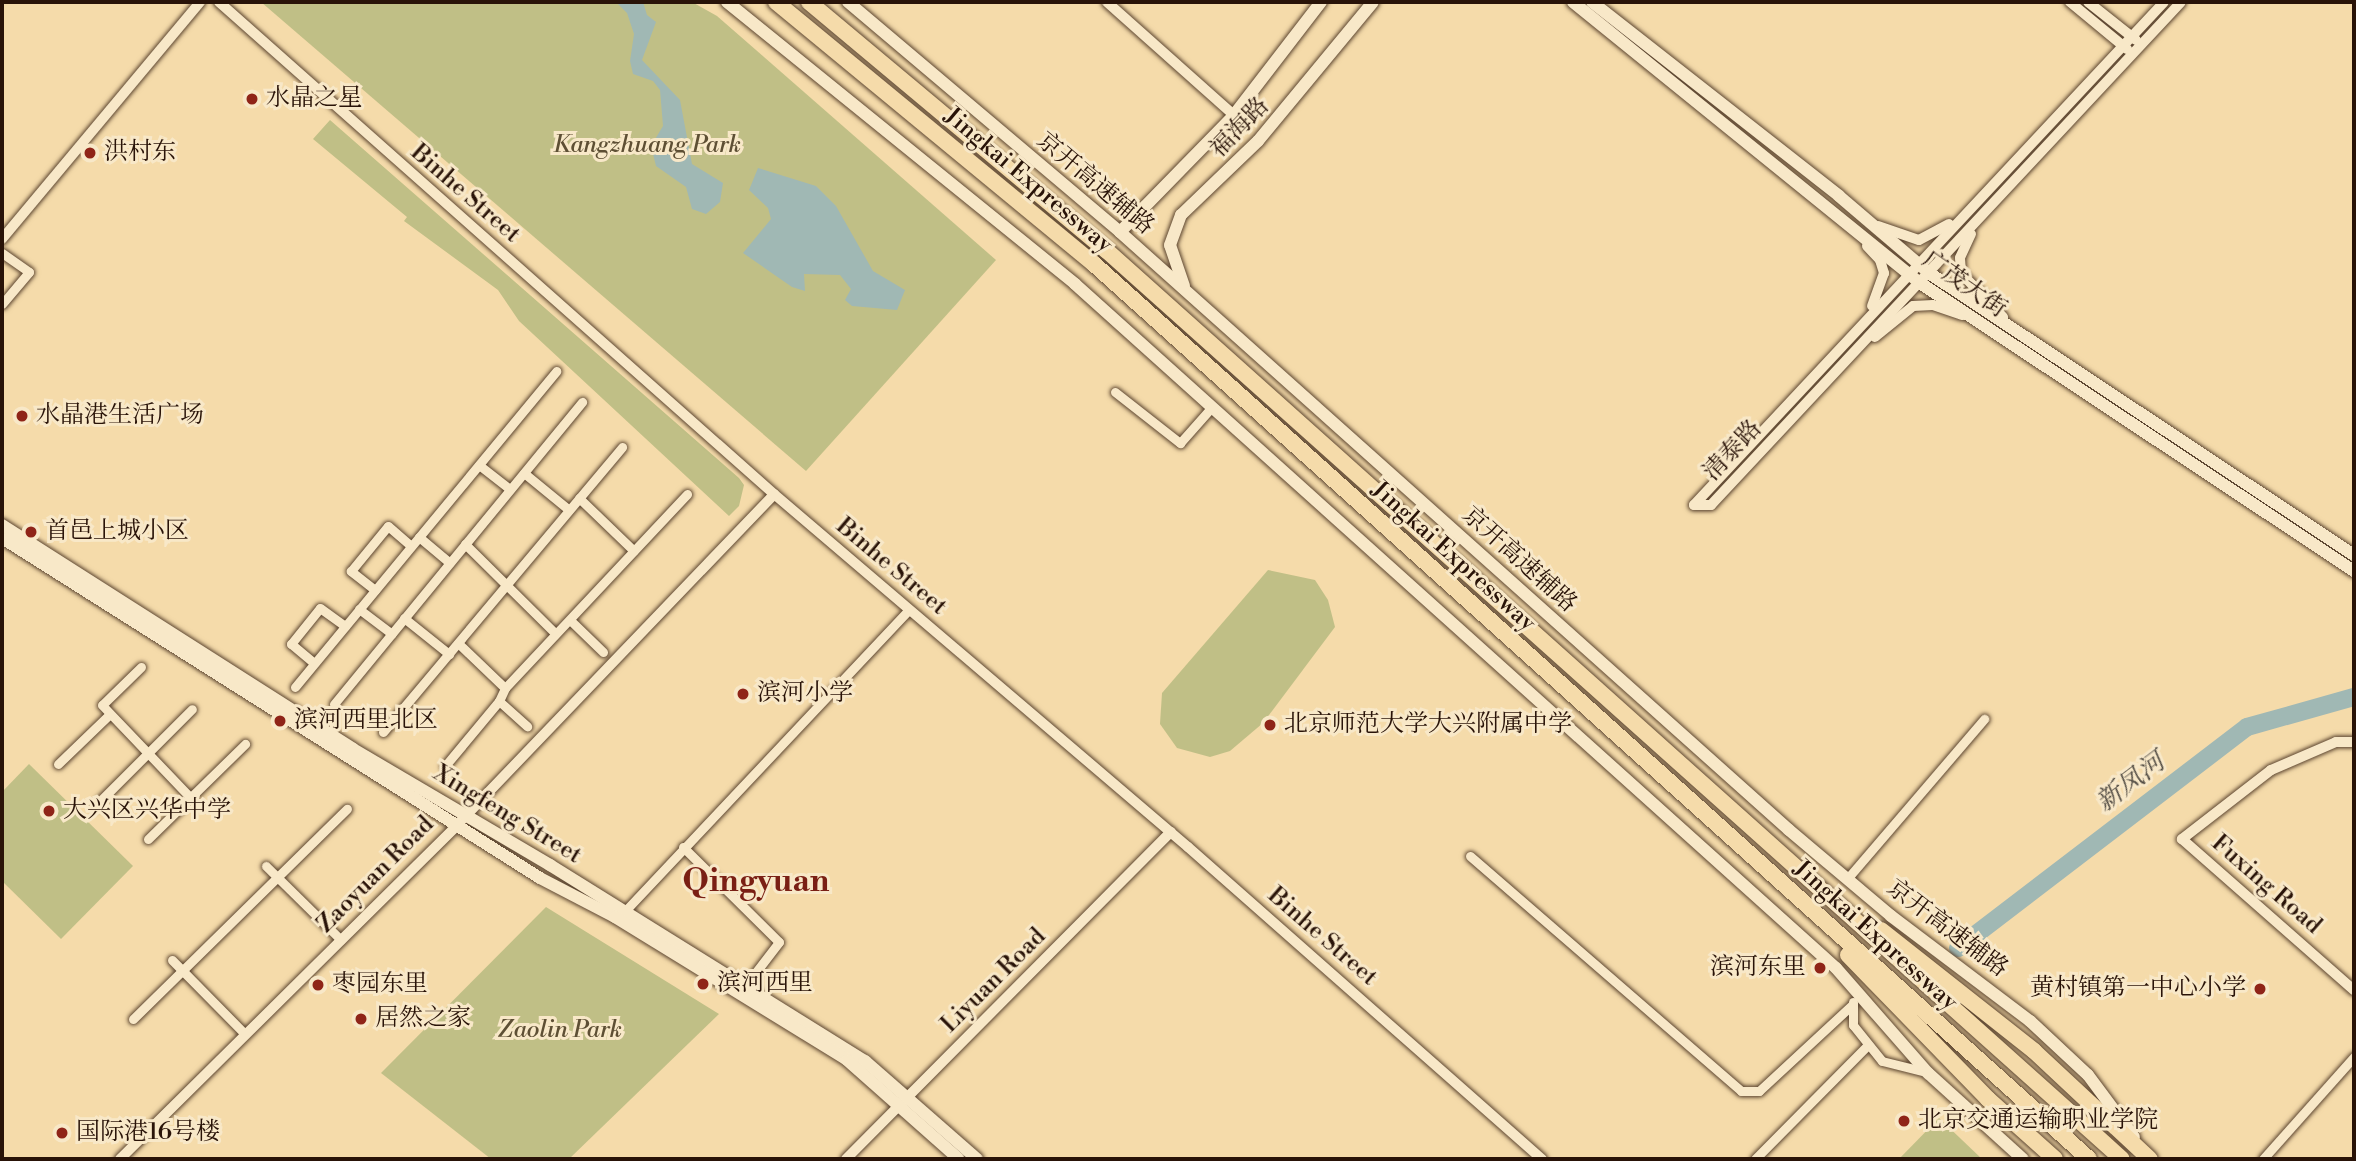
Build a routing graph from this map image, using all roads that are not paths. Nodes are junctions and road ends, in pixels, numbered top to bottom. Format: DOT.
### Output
graph roads {
  1 [pos="200,2"];
  2 [pos="219,2"];
  3 [pos="727,2"];
  4 [pos="776,2"];
  5 [pos="809,2"];
  6 [pos="848,2"];
  7 [pos="1107,2"];
  8 [pos="1321,2"];
  9 [pos="1373,2"];
  10 [pos="1573,2"];
  11 [pos="1592,2"];
  12 [pos="2070,2"];
  13 [pos="2088,2"];
  14 [pos="2164,2"];
  15 [pos="2182,2"];
  16 [pos="2136,40"];
  17 [pos="2123,45"];
  18 [pos="2132,54"];
  19 [pos="1234,115"];
  20 [pos="1974,205"];
  21 [pos="1868,221"];
  22 [pos="1847,223"];
  23 [pos="1975,225"];
  24 [pos="1120,232"];
  25 [pos="2,239"];
  26 [pos="2,253"];
  27 [pos="1919,274"];
  28 [pos="1185,290"];
  29 [pos="2,304"];
  30 [pos="1974,319"];
  31 [pos="1863,322"];
  32 [pos="2016,328"];
  33 [pos="1858,348"];
  34 [pos="556,371"];
  35 [pos="1115,392"];
  36 [pos="582,402"];
  37 [pos="1212,407"];
  38 [pos="622,447"];
  39 [pos="479,465"];
  40 [pos="524,473"];
  41 [pos="510,489"];
  42 [pos="687,494"];
  43 [pos="774,494"];
  44 [pos="579,498"];
  45 [pos="569,510"];
  46 [pos="2,525"];
  47 [pos="419,537"];
  48 [pos="2,538"];
  49 [pos="465,544"];
  50 [pos="411,546"];
  51 [pos="634,551"];
  52 [pos="2354,555"];
  53 [pos="450,564"];
  54 [pos="2354,570"];
  55 [pos="506,585"];
  56 [pos="375,590"];
  57 [pos="359,609"];
  58 [pos="909,610"];
  59 [pos="404,618"];
  60 [pos="570,620"];
  61 [pos="345,626"];
  62 [pos="555,633"];
  63 [pos="392,634"];
  64 [pos="458,643"];
  65 [pos="603,652"];
  66 [pos="449,654"];
  67 [pos="314,663"];
  68 [pos="141,667"];
  69 [pos="295,687"];
  70 [pos="505,688"];
  71 [pos="499,701"];
  72 [pos="334,704"];
  73 [pos="192,709"];
  74 [pos="110,714"];
  75 [pos="1984,719"];
  76 [pos="527,726"];
  77 [pos="383,732"];
  78 [pos="2354,742"];
  79 [pos="244,744"];
  80 [pos="148,753"];
  81 [pos="58,764"];
  82 [pos="444,766"];
  83 [pos="190,797"];
  84 [pos="95,806"];
  85 [pos="347,809"];
  86 [pos="467,815"];
  87 [pos="457,825"];
  88 [pos="1171,832"];
  89 [pos="148,839"];
  90 [pos="683,847"];
  91 [pos="1471,856"];
  92 [pos="266,866"];
  93 [pos="277,877"];
  94 [pos="1847,879"];
  95 [pos="625,911"];
  96 [pos="341,940"];
  97 [pos="172,960"];
  98 [pos="182,971"];
  99 [pos="746,985"];
  100 [pos="1853,986"];
  101 [pos="1887,988"];
  102 [pos="2354,990"];
  103 [pos="1953,995"];
  104 [pos="1853,1004"];
  105 [pos="133,1019"];
  106 [pos="245,1034"];
  107 [pos="1868,1046"];
  108 [pos="2354,1057"];
  109 [pos="1928,1073"];
  110 [pos="904,1101"];
  111 [pos="120,1159"];
  112 [pos="846,1159"];
  113 [pos="959,1159"];
  114 [pos="977,1159"];
  115 [pos="1542,1159"];
  116 [pos="1755,1159"];
  117 [pos="2024,1159"];
  118 [pos="2055,1159"];
  119 [pos="2089,1159"];
  120 [pos="2122,1159"];
  121 [pos="2150,1159"];
  122 [pos="2263,1159"];
  1 -- 25 [label="street"];
  2 -- 43 [label="street, Binhe Street"];
  3 -- 37 [label="main road"];
  4 -- 101 [label="highway, Jingkai Expressway"];
  5 -- 103 [label="highway, Jingkai Expressway"];
  6 -- 24 [label="main road, 京开高速辅路"];
  7 -- 19 [label="street"];
  8 -- 19 [label="main road, 福海路"];
  9 -- 28 [label="main road, 福海路"];
  10 -- 22 [label="main road, 广茂大街"];
  11 -- 21 [label="main road, 广茂大街"];
  12 -- 17 [label="street"];
  13 -- 16 [label="street"];
  14 -- 16 [label="street, 清泰路"];
  15 -- 16 [label="street, 清泰路"];
  16 -- 17 [label="street, 清泰路"];
  16 -- 18 [label="street, 清泰路"];
  17 -- 18 [label="street"];
  17 -- 20 [label="street, 清泰路"];
  18 -- 23 [label="street, 清泰路"];
  19 -- 24 [label="main road, 福海路"];
  20 -- 21 [label="street"];
  20 -- 27 [label="street, 清泰路"];
  21 -- 27 [label="main road, 广茂大街"];
  22 -- 27 [label="main road, 广茂大街"];
  22 -- 31 [label="street"];
  23 -- 27 [label="street, 清泰路"];
  23 -- 32 [label="street"];
  24 -- 28 [label="main road, 京开高速辅路"];
  26 -- 29 [label="street"];
  27 -- 30 [label="main road, 广茂大街"];
  27 -- 31 [label="street, 清泰路"];
  27 -- 32 [label="main road, 广茂大街"];
  27 -- 33 [label="street, 清泰路"];
  28 -- 94 [label="main road, 京开高速辅路"];
  30 -- 33 [label="street"];
  30 -- 54 [label="main road, 广茂大街"];
  31 -- 33 [label="street, 清泰路"];
  32 -- 52 [label="main road, 广茂大街"];
  34 -- 39 [label="street"];
  35 -- 37 [label="street"];
  36 -- 40 [label="street"];
  37 -- 100 [label="main road"];
  38 -- 44 [label="street"];
  39 -- 41 [label="street"];
  39 -- 47 [label="street"];
  40 -- 41 [label="street"];
  40 -- 45 [label="street"];
  41 -- 49 [label="street"];
  42 -- 51 [label="street"];
  43 -- 58 [label="street, Binhe Street"];
  43 -- 86 [label="street, Zaoyuan Road"];
  44 -- 45 [label="street"];
  44 -- 51 [label="street"];
  45 -- 55 [label="street"];
  46 -- 86 [label="main road, Xingfeng Street"];
  47 -- 50 [label="street"];
  47 -- 53 [label="street"];
  48 -- 87 [label="main road, Xingfeng Street"];
  49 -- 53 [label="street"];
  49 -- 55 [label="street"];
  50 -- 56 [label="street"];
  50 -- 56 [label="street"];
  51 -- 60 [label="street"];
  53 -- 59 [label="street"];
  55 -- 62 [label="street"];
  55 -- 64 [label="street"];
  56 -- 57 [label="street"];
  57 -- 61 [label="street"];
  57 -- 63 [label="street"];
  58 -- 88 [label="street, Binhe Street"];
  58 -- 90 [label="street"];
  59 -- 63 [label="street"];
  59 -- 66 [label="street"];
  60 -- 62 [label="street"];
  60 -- 65 [label="street"];
  61 -- 67 [label="street"];
  61 -- 67 [label="street"];
  62 -- 70 [label="street"];
  63 -- 72 [label="street"];
  64 -- 66 [label="street"];
  64 -- 70 [label="street"];
  66 -- 77 [label="street"];
  67 -- 69 [label="street"];
  68 -- 74 [label="street"];
  70 -- 71 [label="street"];
  71 -- 76 [label="street"];
  71 -- 82 [label="street"];
  73 -- 80 [label="street"];
  74 -- 80 [label="street"];
  74 -- 81 [label="street"];
  75 -- 94 [label="street"];
  78 -- 102 [label="street, Fuxing Road"];
  79 -- 83 [label="street"];
  80 -- 83 [label="street"];
  80 -- 84 [label="street"];
  83 -- 89 [label="street"];
  85 -- 93 [label="street"];
  86 -- 87 [label="street, Zaoyuan Road"];
  86 -- 95 [label="main road, Xingfeng Street"];
  87 -- 96 [label="street, Zaoyuan Road"];
  87 -- 110 [label="main road, Xingfeng Street"];
  88 -- 110 [label="street, Liyuan Road"];
  88 -- 115 [label="street, Binhe Street"];
  90 -- 95 [label="street"];
  90 -- 99 [label="street"];
  91 -- 104 [label="street"];
  92 -- 93 [label="street"];
  93 -- 96 [label="street"];
  93 -- 98 [label="street"];
  94 -- 121 [label="main road, 京开高速辅路"];
  95 -- 99 [label="main road, Xingfeng Street"];
  96 -- 106 [label="street, Zaoyuan Road"];
  97 -- 98 [label="street"];
  98 -- 105 [label="street"];
  98 -- 106 [label="street"];
  99 -- 110 [label="main road, Xingfeng Street"];
  100 -- 104 [label="street"];
  100 -- 109 [label="main road"];
  101 -- 118 [label="highway"];
  101 -- 119 [label="highway, Jingkai Expressway"];
  103 -- 120 [label="highway, Jingkai Expressway"];
  103 -- 121 [label="highway"];
  104 -- 107 [label="street"];
  106 -- 111 [label="street, Zaoyuan Road"];
  107 -- 109 [label="street"];
  107 -- 116 [label="street"];
  108 -- 122 [label="street"];
  109 -- 117 [label="main road"];
  110 -- 112 [label="street, Liyuan Road"];
  110 -- 113 [label="main road, Xingfeng Street"];
  110 -- 114 [label="main road, Xingfeng Street"];
}
